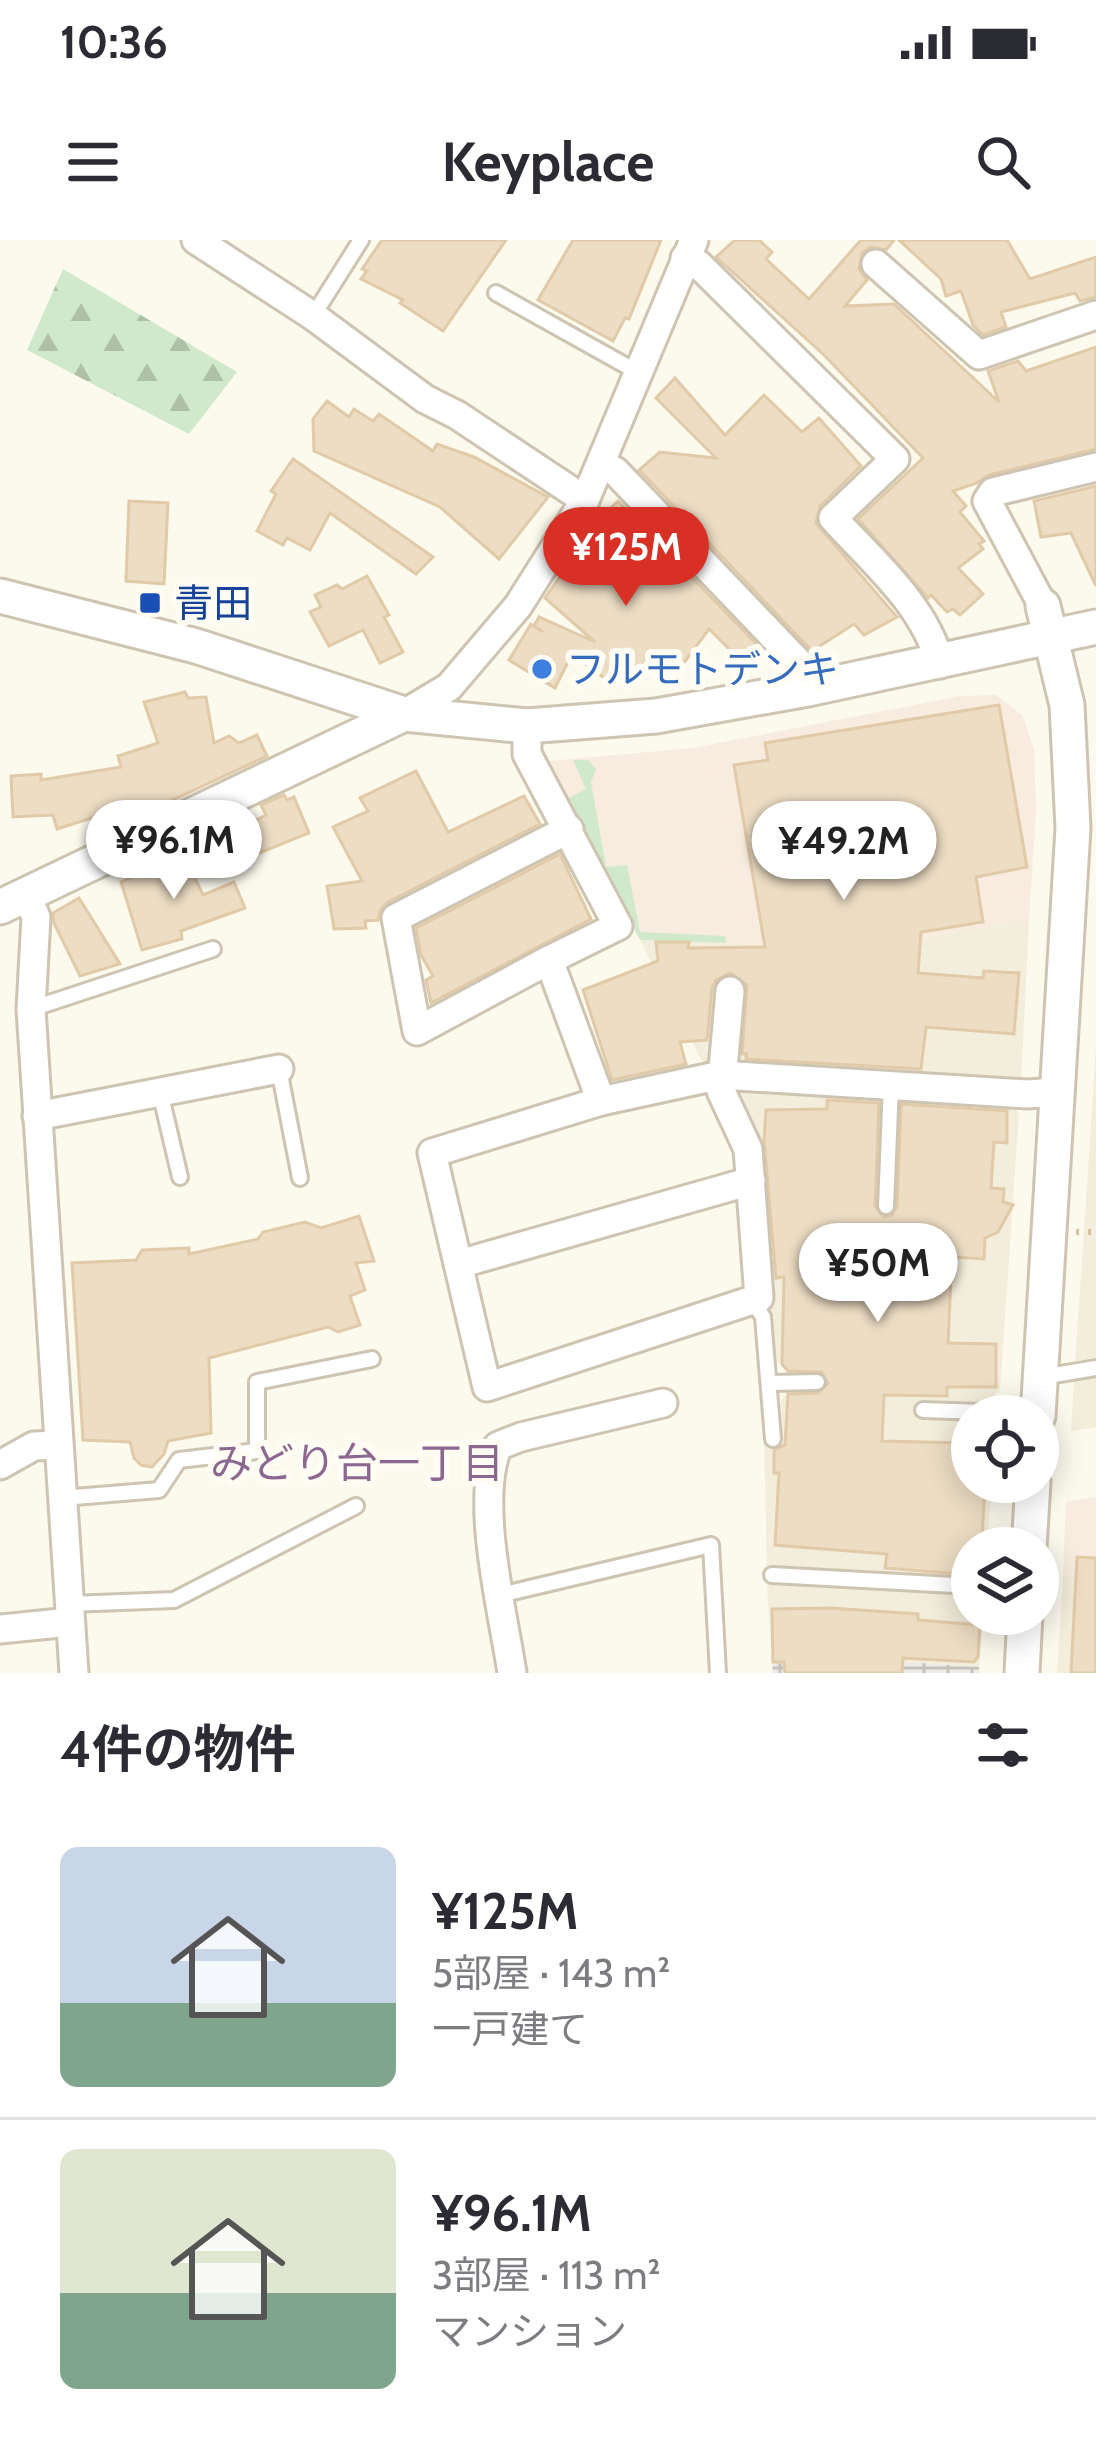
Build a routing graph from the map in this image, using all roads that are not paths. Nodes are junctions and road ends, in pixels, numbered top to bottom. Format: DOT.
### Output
graph roads {
  1 [pos="196,240"];
  2 [pos="362,240"];
  3 [pos="690,249"];
  4 [pos="876,264"];
  5 [pos="496,293"];
  6 [pos="1096,315"];
  7 [pos="313,316"];
  8 [pos="639,373"];
  9 [pos="601,464"];
  10 [pos="1096,467"];
  11 [pos="585,500"];
  12 [pos="0,596"];
  13 [pos="1047,621"];
  14 [pos="1096,627"];
  15 [pos="940,664"];
  16 [pos="808,689"];
  17 [pos="404,714"];
  18 [pos="527,726"];
  19 [pos="569,829"];
  20 [pos="14,902"];
  21 [pos="213,949"];
  22 [pos="549,960"];
  23 [pos="730,991"];
  24 [pos="32,1009"];
  25 [pos="279,1069"];
  26 [pos="722,1075"];
  27 [pos="891,1085"];
  28 [pos="160,1092"];
  29 [pos="1058,1092"];
  30 [pos="601,1101"];
  31 [pos="37,1115"];
  32 [pos="180,1177"];
  33 [pos="301,1178"];
  34 [pos="752,1181"];
  35 [pos="886,1206"];
  36 [pos="459,1264"];
  37 [pos="754,1303"];
  38 [pos="372,1359"];
  39 [pos="1096,1368"];
  40 [pos="1040,1377"];
  41 [pos="817,1382"];
  42 [pos="770,1383"];
  43 [pos="1039,1395"];
  44 [pos="663,1403"];
  45 [pos="923,1409"];
  46 [pos="951,1410"];
  47 [pos="773,1439"];
  48 [pos="58,1444"];
  49 [pos="0,1466"];
  50 [pos="62,1498"];
  51 [pos="356,1506"];
  52 [pos="772,1575"];
  53 [pos="951,1585"];
  54 [pos="500,1595"];
  55 [pos="70,1613"];
  56 [pos="0,1629"];
  57 [pos="1024,1635"];
  58 [pos="74,1673"];
  59 [pos="512,1673"];
  60 [pos="718,1673"];
  61 [pos="1022,1673"];
  1 -- 7 [label="street"];
  2 -- 7 [label="lane"];
  3 -- 8 [label="street"];
  3 -- 15 [label="street"];
  4 -- 6 [label="street"];
  5 -- 8 [label="lane"];
  7 -- 11 [label="street"];
  8 -- 9 [label="street"];
  9 -- 11 [label="street"];
  9 -- 16 [label="street"];
  10 -- 13 [label="street"];
  11 -- 17 [label="street"];
  12 -- 17 [label="street"];
  13 -- 14 [label="street"];
  13 -- 15 [label="street"];
  13 -- 29 [label="street"];
  15 -- 16 [label="street"];
  16 -- 18 [label="street"];
  17 -- 18 [label="street"];
  17 -- 20 [label="street"];
  18 -- 19 [label="street"];
  19 -- 22 [label="street"];
  19 -- 22 [label="street"];
  20 -- 24 [label="street"];
  21 -- 24 [label="lane"];
  22 -- 30 [label="street"];
  23 -- 26 [label="street"];
  24 -- 31 [label="street"];
  25 -- 28 [label="street"];
  25 -- 33 [label="lane"];
  26 -- 27 [label="street"];
  26 -- 30 [label="street"];
  26 -- 34 [label="street"];
  27 -- 29 [label="street"];
  27 -- 35 [label="lane"];
  28 -- 31 [label="street"];
  28 -- 32 [label="lane"];
  29 -- 40 [label="street"];
  30 -- 36 [label="street"];
  31 -- 48 [label="street"];
  34 -- 36 [label="street"];
  34 -- 37 [label="street"];
  36 -- 37 [label="street"];
  37 -- 42 [label="lane"];
  38 -- 50 [label="lane"];
  39 -- 40 [label="lane"];
  40 -- 43 [label="street"];
  41 -- 42 [label="lane"];
  42 -- 47 [label="lane"];
  44 -- 54 [label="street"];
  45 -- 46 [label="lane"];
  48 -- 49 [label="street"];
  48 -- 50 [label="street"];
  50 -- 55 [label="street"];
  51 -- 55 [label="lane"];
  52 -- 53 [label="lane"];
  54 -- 59 [label="street"];
  54 -- 60 [label="lane"];
  55 -- 56 [label="street"];
  55 -- 58 [label="street"];
  57 -- 61 [label="street"];
}
